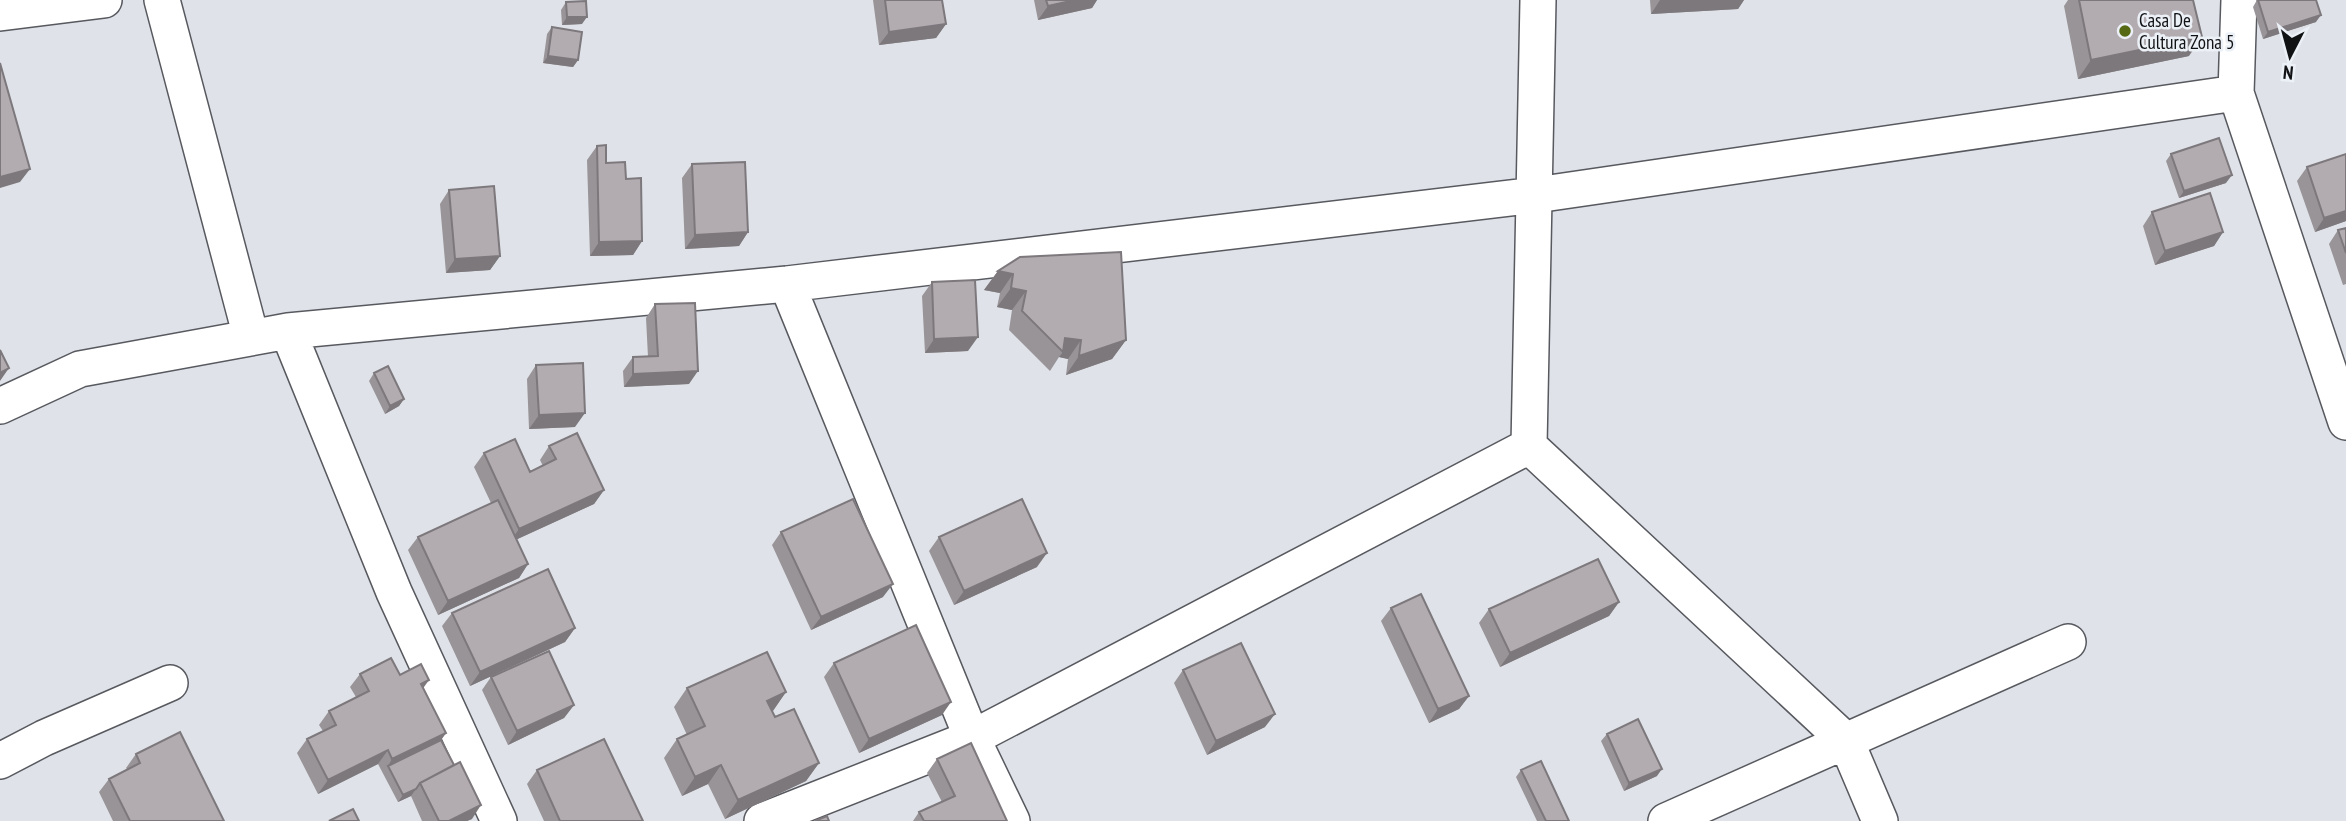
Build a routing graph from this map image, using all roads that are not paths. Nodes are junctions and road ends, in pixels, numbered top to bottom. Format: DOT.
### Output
graph roads {
  1 [pos="104,0"];
  2 [pos="162,0"];
  3 [pos="1538,0"];
  4 [pos="2239,0"];
  5 [pos="0,13"];
  6 [pos="2236,93"];
  7 [pos="1536,195"];
  8 [pos="787,284"];
  9 [pos="288,331"];
  10 [pos="251,337"];
  11 [pos="0,406"];
  12 [pos="2346,422"];
  13 [pos="1529,446"];
  14 [pos="2068,642"];
  15 [pos="170,683"];
  16 [pos="972,738"];
  17 [pos="1846,741"];
  18 [pos="0,761"];
  19 [pos="499,821"];
  20 [pos="762,821"];
  21 [pos="1012,821"];
  22 [pos="1666,821"];
  23 [pos="1880,821"];
  1 -- 5 [label="street"];
  2 -- 10 [label="street"];
  3 -- 7 [label="street"];
  4 -- 6 [label="street"];
  6 -- 7 [label="street"];
  6 -- 12 [label="street"];
  7 -- 8 [label="street"];
  7 -- 13 [label="street"];
  8 -- 9 [label="street"];
  8 -- 16 [label="street"];
  9 -- 10 [label="street"];
  9 -- 19 [label="street"];
  10 -- 11 [label="street"];
  13 -- 16 [label="street"];
  13 -- 17 [label="street"];
  14 -- 17 [label="street"];
  15 -- 18 [label="street"];
  16 -- 20 [label="street"];
  16 -- 21 [label="street"];
  17 -- 22 [label="street"];
  17 -- 23 [label="street"];
}
